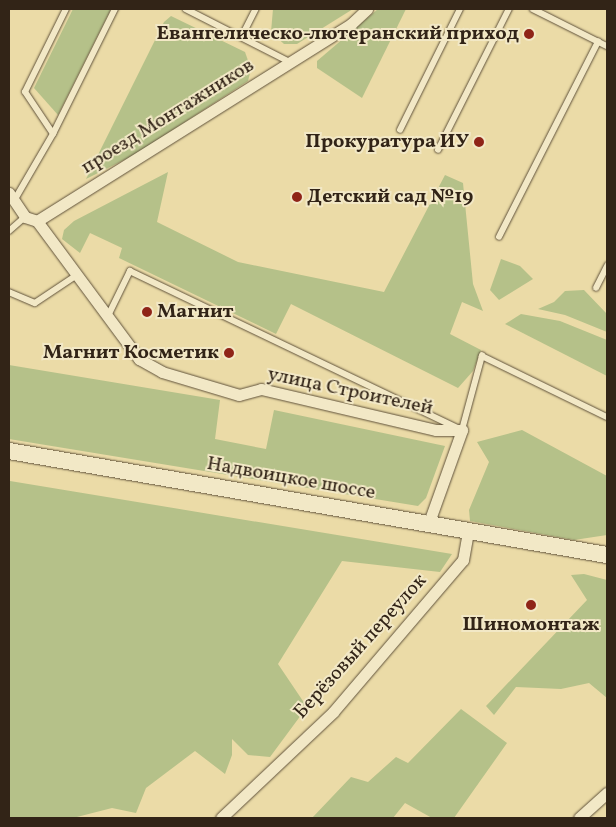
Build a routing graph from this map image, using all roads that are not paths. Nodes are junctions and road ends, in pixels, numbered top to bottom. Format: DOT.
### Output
graph roads {
  1 [pos="66,9"];
  2 [pos="115,9"];
  3 [pos="186,9"];
  4 [pos="256,9"];
  5 [pos="367,9"];
  6 [pos="460,9"];
  7 [pos="508,9"];
  8 [pos="533,9"];
  9 [pos="242,36"];
  10 [pos="598,42"];
  11 [pos="607,46"];
  12 [pos="290,62"];
  13 [pos="400,130"];
  14 [pos="53,134"];
  15 [pos="438,150"];
  16 [pos="11,197"];
  17 [pos="25,217"];
  18 [pos="37,221"];
  19 [pos="9,231"];
  20 [pos="499,237"];
  21 [pos="607,266"];
  22 [pos="77,275"];
  23 [pos="596,288"];
  24 [pos="9,292"];
  25 [pos="108,316"];
  26 [pos="607,417"];
  27 [pos="462,430"];
  28 [pos="9,450"];
  29 [pos="428,525"];
  30 [pos="468,532"];
  31 [pos="565,549"];
  32 [pos="607,555"];
  33 [pos="607,561"];
  34 [pos="607,793"];
  35 [pos="221,818"];
  36 [pos="579,818"];
  1 -- 14 [label="lane"];
  2 -- 14 [label="lane"];
  3 -- 9 [label="lane"];
  4 -- 9 [label="lane"];
  5 -- 12 [label="street, проезд Монтажников"];
  6 -- 13 [label="lane"];
  7 -- 15 [label="lane"];
  8 -- 10 [label="lane"];
  9 -- 12 [label="lane"];
  10 -- 11 [label="lane"];
  10 -- 20 [label="lane"];
  12 -- 18 [label="street, проезд Монтажников"];
  14 -- 16 [label="lane"];
  16 -- 17 [label="street"];
  17 -- 18 [label="street"];
  17 -- 19 [label="lane"];
  18 -- 22 [label="street, улица Строителей"];
  21 -- 23 [label="lane"];
  22 -- 24 [label="lane"];
  22 -- 25 [label="street, улица Строителей"];
  25 -- 27 [label="street, улица Строителей"];
  25 -- 27 [label="lane"];
  26 -- 27 [label="lane"];
  27 -- 29 [label="street"];
  28 -- 29 [label="main road, Надвоицкое шоссе"];
  29 -- 30 [label="main road, Надвоицкое шоссе"];
  30 -- 31 [label="main road, Надвоицкое шоссе"];
  30 -- 35 [label="street, Берёзовый переулок"];
  31 -- 32 [label="main road"];
  31 -- 33 [label="main road"];
  34 -- 36 [label="street"];
}
